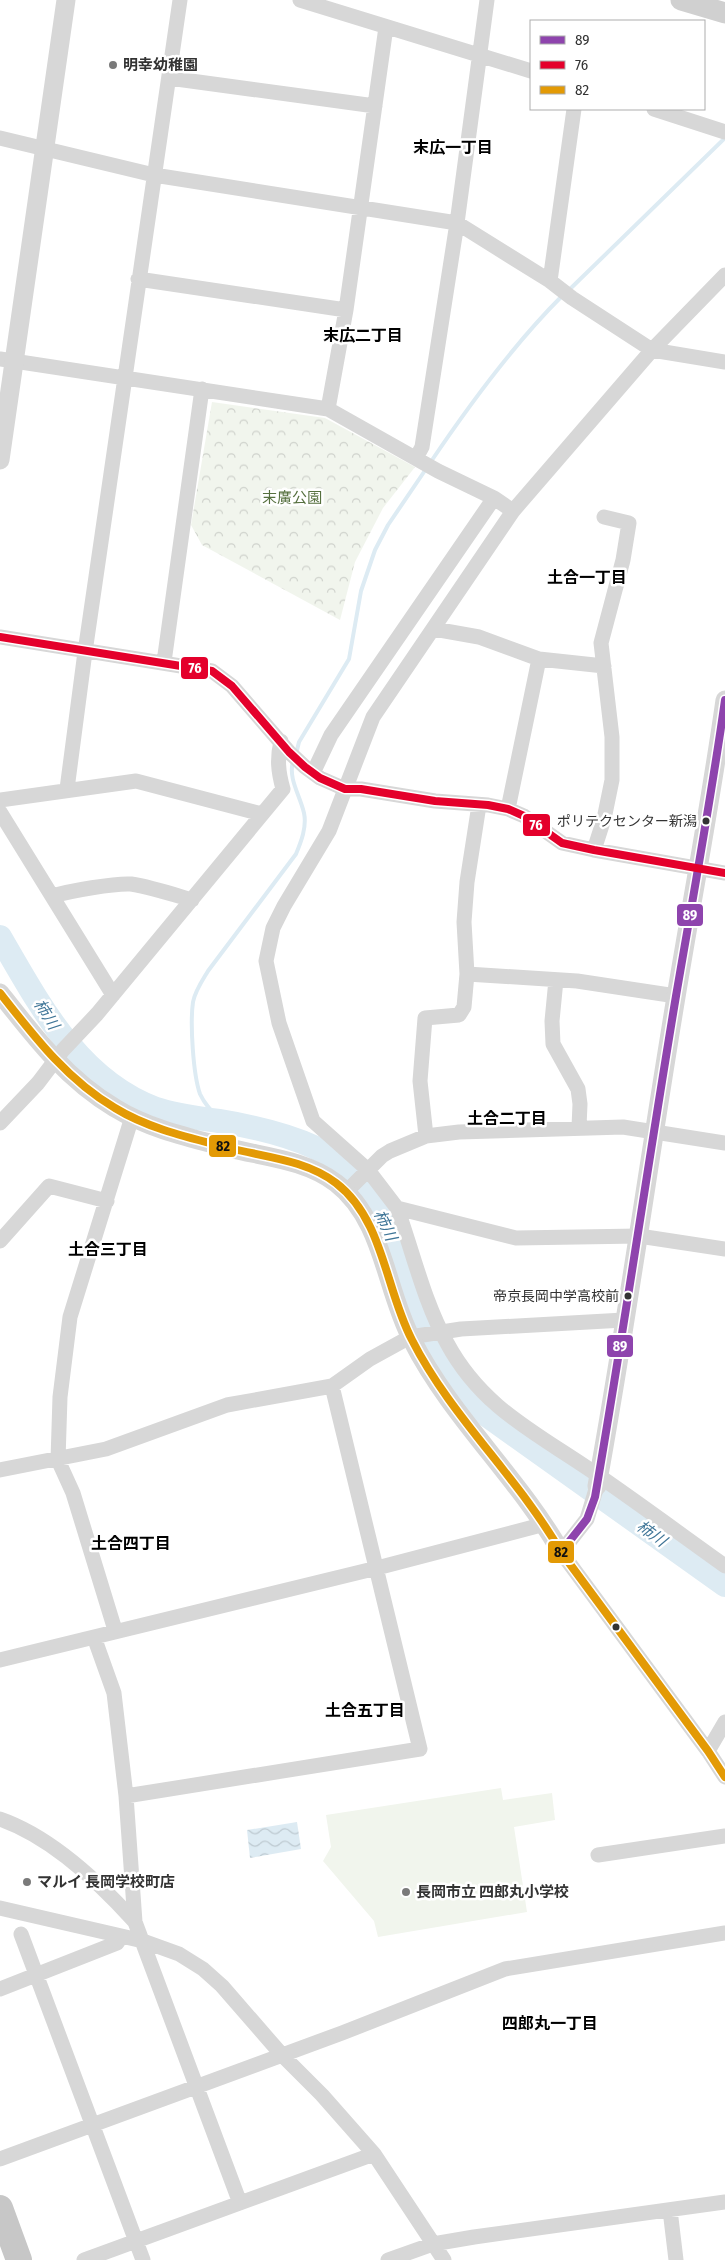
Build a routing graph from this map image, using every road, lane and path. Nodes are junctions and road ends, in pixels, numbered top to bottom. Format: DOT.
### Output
graph roads {
  1 [pos="66,0"];
  2 [pos="180,0"];
  3 [pos="300,0"];
  4 [pos="487,0"];
  5 [pos="680,0"];
  6 [pos="725,13"];
  7 [pos="386,27"];
  8 [pos="479,56"];
  9 [pos="530,71"];
  10 [pos="169,78"];
  11 [pos="375,106"];
  12 [pos="574,110"];
  13 [pos="657,110"];
  14 [pos="724,131"];
  15 [pos="0,138"];
  16 [pos="44,149"];
  17 [pos="154,175"];
  18 [pos="360,207"];
  19 [pos="457,223"];
  20 [pos="725,275"];
  21 [pos="138,279"];
  22 [pos="554,284"];
  23 [pos="346,310"];
  24 [pos="652,350"];
  25 [pos="7,360"];
  26 [pos="725,362"];
  27 [pos="125,378"];
  28 [pos="202,389"];
  29 [pos="328,409"];
  30 [pos="418,459"];
  31 [pos="0,460"];
  32 [pos="494,498"];
  33 [pos="513,511"];
  34 [pos="604,517"];
  35 [pos="434,629"];
  36 [pos="0,637"];
  37 [pos="85,652"];
  38 [pos="539,659"];
  39 [pos="164,662"];
  40 [pos="604,666"];
  41 [pos="725,700"];
  42 [pos="285,746"];
  43 [pos="309,770"];
  44 [pos="720,776"];
  45 [pos="67,789"];
  46 [pos="345,789"];
  47 [pos="0,800"];
  48 [pos="479,804"];
  49 [pos="508,809"];
  50 [pos="0,812"];
  51 [pos="262,814"];
  52 [pos="594,850"];
  53 [pos="698,868"];
  54 [pos="725,873"];
  55 [pos="53,896"];
  56 [pos="192,900"];
  57 [pos="467,974"];
  58 [pos="556,980"];
  59 [pos="0,993"];
  60 [pos="113,995"];
  61 [pos="676,996"];
  62 [pos="63,1050"];
  63 [pos="132,1117"];
  64 [pos="0,1123"];
  65 [pos="579,1127"];
  66 [pos="654,1132"];
  67 [pos="426,1136"];
  68 [pos="725,1143"];
  69 [pos="367,1172"];
  70 [pos="349,1189"];
  71 [pos="107,1202"];
  72 [pos="397,1208"];
  73 [pos="639,1236"];
  74 [pos="0,1241"];
  75 [pos="725,1249"];
  76 [pos="624,1320"];
  77 [pos="441,1332"];
  78 [pos="410,1337"];
  79 [pos="332,1386"];
  80 [pos="58,1460"];
  81 [pos="0,1470"];
  82 [pos="598,1481"];
  83 [pos="545,1524"];
  84 [pos="560,1552"];
  85 [pos="725,1566"];
  86 [pos="377,1568"];
  87 [pos="115,1630"];
  88 [pos="94,1636"];
  89 [pos="0,1660"];
  90 [pos="725,1722"];
  91 [pos="708,1751"];
  92 [pos="725,1777"];
  93 [pos="126,1796"];
  94 [pos="0,1819"];
  95 [pos="725,1836"];
  96 [pos="598,1855"];
  97 [pos="0,1908"];
  98 [pos="135,1922"];
  99 [pos="725,1933"];
  100 [pos="21,1934"];
  101 [pos="121,1937"];
  102 [pos="143,1941"];
  103 [pos="37,1975"];
  104 [pos="0,1989"];
  105 [pos="282,2055"];
  106 [pos="196,2088"];
  107 [pos="93,2126"];
  108 [pos="374,2154"];
  109 [pos="0,2159"];
  110 [pos="725,2202"];
  111 [pos="240,2204"];
  112 [pos="0,2208"];
  113 [pos="670,2210"];
  114 [pos="136,2242"];
  115 [pos="433,2244"];
  116 [pos="20,2260"];
  117 [pos="84,2260"];
  118 [pos="143,2260"];
  119 [pos="388,2260"];
  120 [pos="444,2260"];
  121 [pos="676,2260"];
  1 -- 16 [label="street"];
  2 -- 10 [label="street"];
  3 -- 7 [label="street"];
  4 -- 8 [label="street"];
  5 -- 6 [label="main road"];
  7 -- 8 [label="street"];
  7 -- 11 [label="street"];
  8 -- 9 [label="street"];
  8 -- 19 [label="street"];
  10 -- 11 [label="street"];
  10 -- 17 [label="street"];
  11 -- 18 [label="street"];
  12 -- 22 [label="street"];
  13 -- 14 [label="street"];
  15 -- 16 [label="street"];
  16 -- 17 [label="street"];
  16 -- 25 [label="street"];
  17 -- 18 [label="street"];
  17 -- 21 [label="street"];
  18 -- 19 [label="street"];
  18 -- 23 [label="street"];
  19 -- 22 [label="street"];
  19 -- 30 [label="street"];
  20 -- 24 [label="street"];
  21 -- 23 [label="street"];
  21 -- 27 [label="street"];
  22 -- 24 [label="street"];
  23 -- 29 [label="street"];
  24 -- 26 [label="street"];
  24 -- 33 [label="street"];
  25 -- 27 [label="street"];
  25 -- 31 [label="street"];
  27 -- 28 [label="street"];
  27 -- 37 [label="street"];
  28 -- 29 [label="street"];
  28 -- 39 [label="street"];
  29 -- 30 [label="street"];
  30 -- 32 [label="street"];
  32 -- 33 [label="street"];
  32 -- 43 [label="street"];
  33 -- 35 [label="street"];
  34 -- 40 [label="street"];
  35 -- 38 [label="street"];
  35 -- 46 [label="street"];
  36 -- 37 [label="street"];
  37 -- 39 [label="street"];
  37 -- 45 [label="street"];
  38 -- 40 [label="street"];
  38 -- 49 [label="street"];
  39 -- 42 [label="street"];
  40 -- 52 [label="street"];
  41 -- 44 [label="street"];
  42 -- 43 [label="street"];
  42 -- 51 [label="street"];
  43 -- 46 [label="street"];
  44 -- 53 [label="street"];
  45 -- 47 [label="street"];
  45 -- 51 [label="street"];
  46 -- 48 [label="street"];
  46 -- 69 [label="street"];
  48 -- 49 [label="street"];
  48 -- 57 [label="street"];
  49 -- 52 [label="street"];
  50 -- 55 [label="street"];
  51 -- 56 [label="street"];
  52 -- 53 [label="street"];
  53 -- 54 [label="street"];
  53 -- 61 [label="street"];
  55 -- 56 [label="street"];
  55 -- 60 [label="street"];
  56 -- 60 [label="street"];
  57 -- 58 [label="street"];
  57 -- 67 [label="street"];
  58 -- 61 [label="street"];
  58 -- 65 [label="street"];
  59 -- 62 [label="street"];
  60 -- 62 [label="street"];
  61 -- 66 [label="street"];
  62 -- 63 [label="street"];
  62 -- 64 [label="street"];
  63 -- 70 [label="street"];
  63 -- 71 [label="street"];
  65 -- 66 [label="street"];
  65 -- 67 [label="street"];
  66 -- 68 [label="street"];
  66 -- 73 [label="street"];
  67 -- 69 [label="street"];
  69 -- 70 [label="street"];
  69 -- 72 [label="street"];
  70 -- 78 [label="street"];
  71 -- 74 [label="street"];
  71 -- 80 [label="street"];
  72 -- 73 [label="street"];
  72 -- 77 [label="street"];
  73 -- 75 [label="street"];
  73 -- 76 [label="street"];
  76 -- 77 [label="street"];
  76 -- 82 [label="street"];
  77 -- 78 [label="street"];
  77 -- 82 [label="street"];
  78 -- 79 [label="street"];
  78 -- 83 [label="street"];
  79 -- 80 [label="street"];
  79 -- 86 [label="street"];
  80 -- 81 [label="street"];
  80 -- 87 [label="street"];
  82 -- 84 [label="street"];
  82 -- 85 [label="street"];
  83 -- 84 [label="street"];
  83 -- 86 [label="street"];
  84 -- 91 [label="street"];
  86 -- 87 [label="street"];
  86 -- 93 [label="street"];
  87 -- 88 [label="street"];
  88 -- 89 [label="street"];
  88 -- 93 [label="street"];
  90 -- 91 [label="street"];
  91 -- 92 [label="street"];
  93 -- 98 [label="street"];
  94 -- 98 [label="street"];
  95 -- 96 [label="street"];
  97 -- 101 [label="street"];
  98 -- 102 [label="street"];
  99 -- 105 [label="street"];
  100 -- 103 [label="street"];
  101 -- 102 [label="street"];
  101 -- 103 [label="street"];
  102 -- 105 [label="street"];
  102 -- 106 [label="street"];
  103 -- 104 [label="street"];
  103 -- 107 [label="street"];
  105 -- 106 [label="street"];
  105 -- 108 [label="street"];
  106 -- 107 [label="street"];
  106 -- 111 [label="street"];
  107 -- 109 [label="street"];
  107 -- 114 [label="street"];
  108 -- 111 [label="street"];
  108 -- 115 [label="street"];
  110 -- 113 [label="street"];
  111 -- 114 [label="street"];
  112 -- 116 [label="highway"];
  113 -- 115 [label="street"];
  113 -- 121 [label="street"];
  114 -- 117 [label="street"];
  114 -- 118 [label="street"];
  115 -- 119 [label="street"];
  115 -- 120 [label="street"];
}
